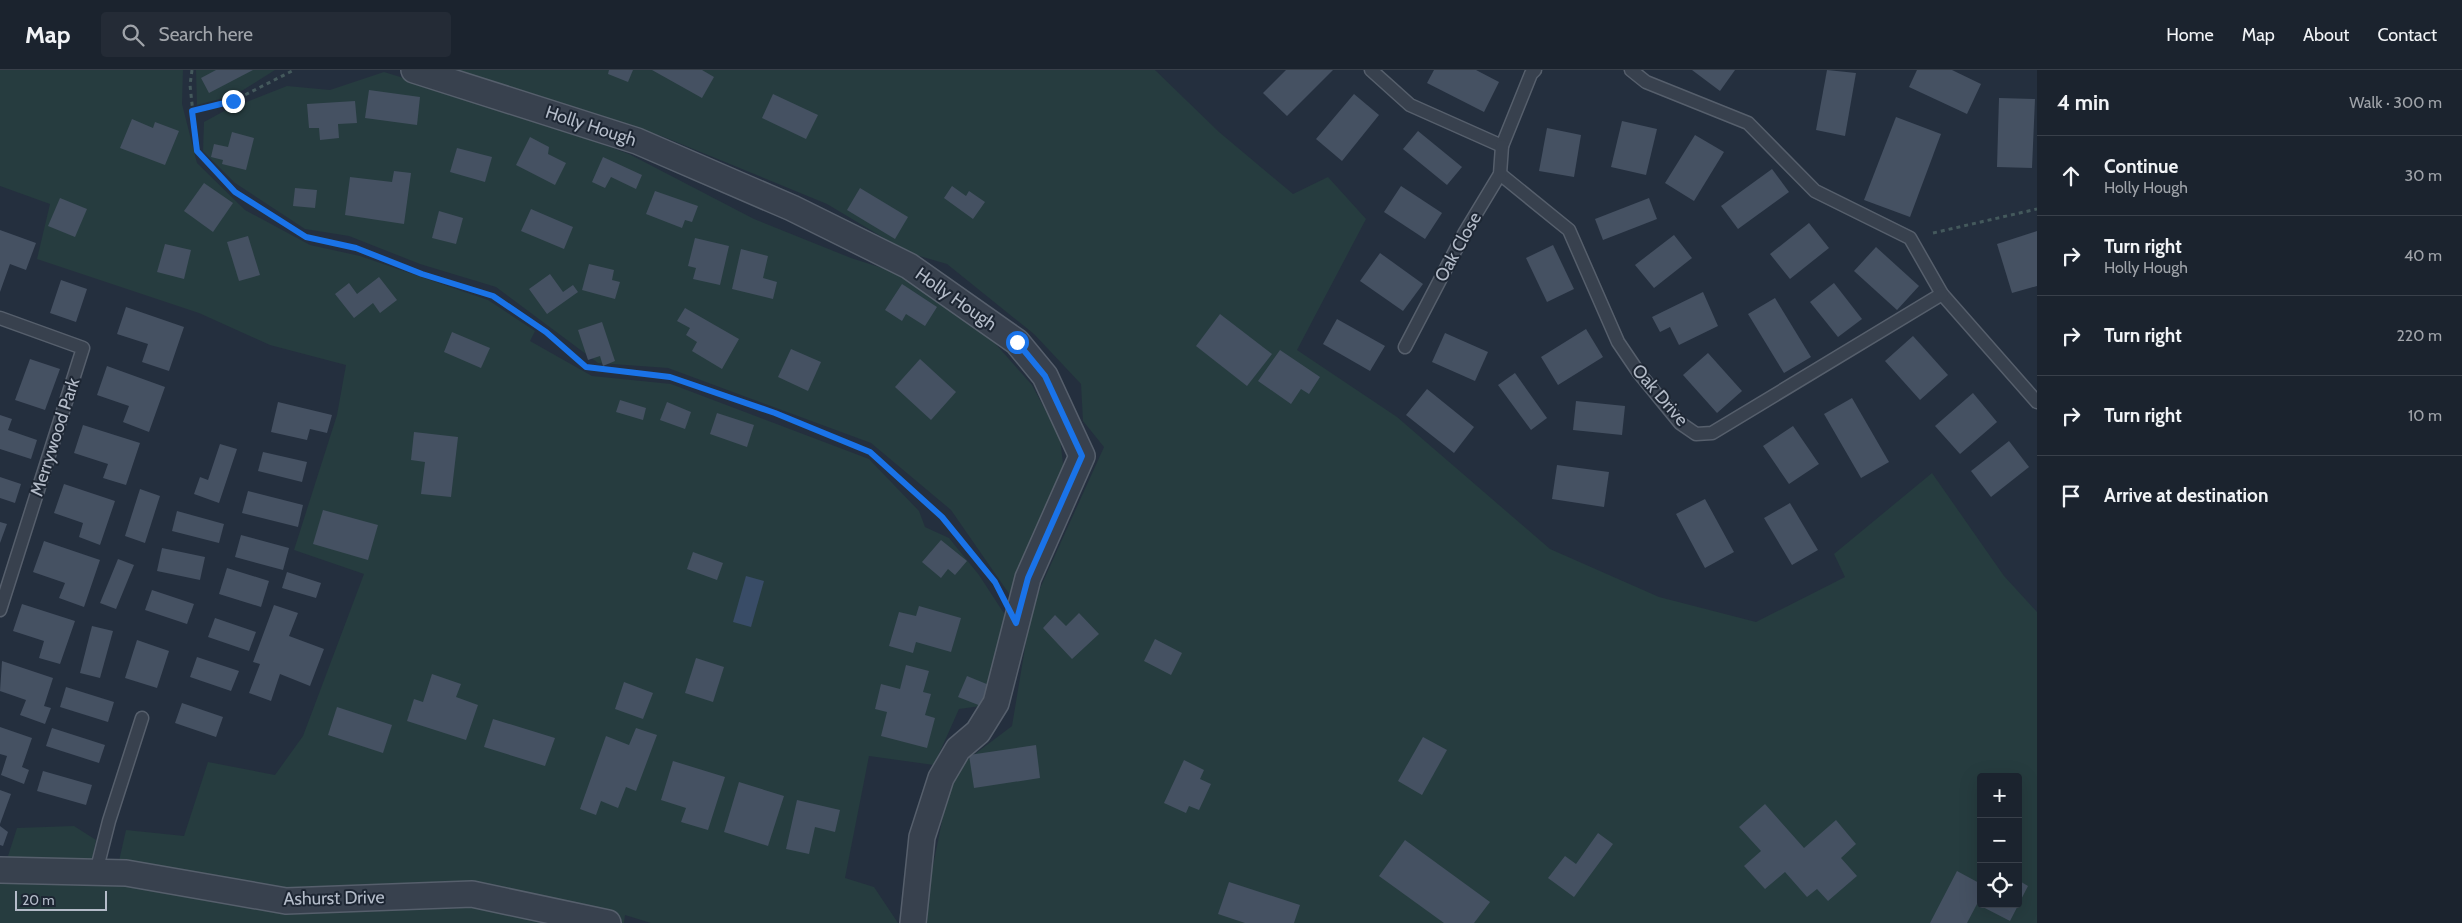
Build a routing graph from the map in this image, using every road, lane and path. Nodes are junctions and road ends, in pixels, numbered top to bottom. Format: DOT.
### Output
graph roads {
  1 [pos="192,70"];
  2 [pos="294,70"];
  3 [pos="414,70"];
  4 [pos="1371,70"];
  5 [pos="1535,70"];
  6 [pos="1631,70"];
  7 [pos="192,111"];
  8 [pos="1502,146"];
  9 [pos="1500,174"];
  10 [pos="2037,209"];
  11 [pos="1910,238"];
  12 [pos="1942,294"];
  13 [pos="0,318"];
  14 [pos="1405,347"];
  15 [pos="2037,402"];
  16 [pos="0,610"];
  17 [pos="1016,623"];
  18 [pos="142,718"];
  19 [pos="0,870"];
  20 [pos="96,872"];
  21 [pos="608,923"];
  22 [pos="913,923"];
  1 -- 7 [label="path"];
  2 -- 7 [label="path"];
  3 -- 17 [label="street, Holly Hough"];
  4 -- 8 [label="lane"];
  5 -- 8 [label="lane, Oak Close"];
  6 -- 11 [label="lane"];
  7 -- 17 [label="path"];
  8 -- 9 [label="lane, Oak Close"];
  9 -- 12 [label="lane, Oak Drive"];
  9 -- 14 [label="lane, Oak Close"];
  10 -- 11 [label="path"];
  11 -- 12 [label="lane"];
  12 -- 15 [label="lane"];
  13 -- 16 [label="lane, Merrywood Park"];
  17 -- 22 [label="street, Holly Hough"];
  18 -- 20 [label="lane"];
  19 -- 20 [label="street, Ashurst Drive"];
  20 -- 21 [label="street, Ashurst Drive"];
}
